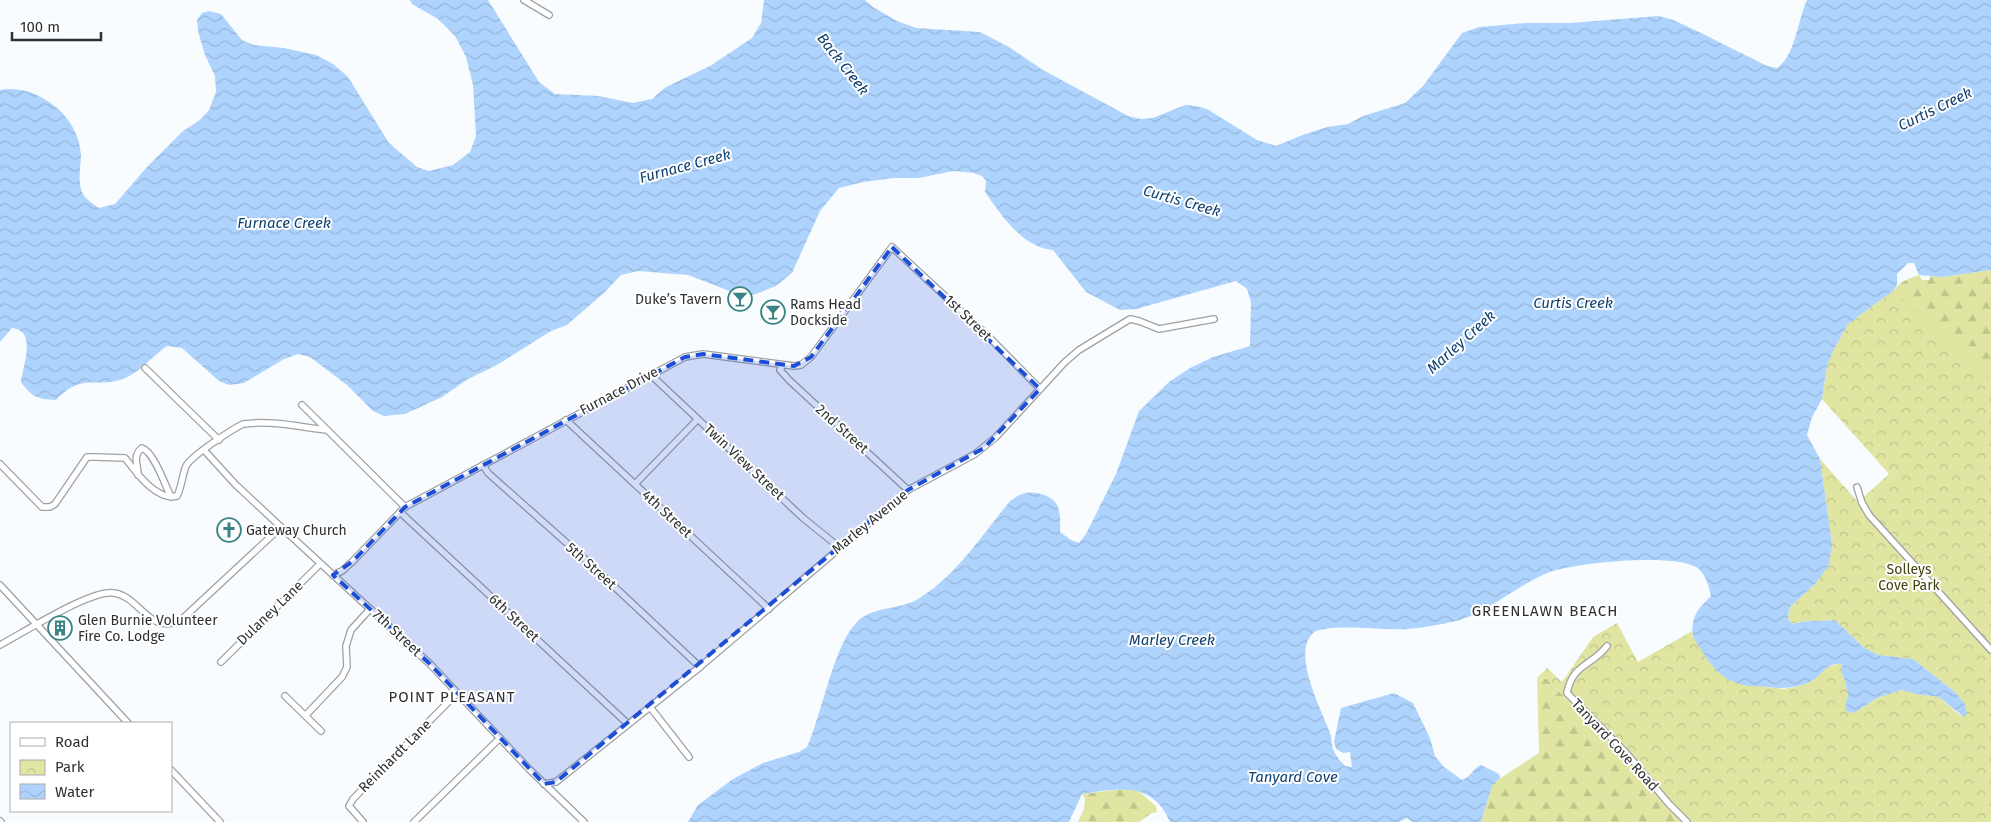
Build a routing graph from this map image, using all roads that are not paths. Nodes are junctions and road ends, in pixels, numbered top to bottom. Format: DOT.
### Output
graph roads {
  1 [pos="524,0"];
  2 [pos="549,15"];
  3 [pos="895,247"];
  4 [pos="1214,319"];
  5 [pos="782,366"];
  6 [pos="145,368"];
  7 [pos="650,375"];
  8 [pos="1040,389"];
  9 [pos="302,405"];
  10 [pos="566,420"];
  11 [pos="697,420"];
  12 [pos="327,430"];
  13 [pos="219,440"];
  14 [pos="204,450"];
  15 [pos="0,464"];
  16 [pos="483,465"];
  17 [pos="138,476"];
  18 [pos="635,484"];
  19 [pos="1857,487"];
  20 [pos="908,490"];
  21 [pos="171,497"];
  22 [pos="402,509"];
  23 [pos="281,527"];
  24 [pos="839,547"];
  25 [pos="320,564"];
  26 [pos="333,576"];
  27 [pos="0,585"];
  28 [pos="370,609"];
  29 [pos="769,609"];
  30 [pos="38,625"];
  31 [pos="0,645"];
  32 [pos="1607,646"];
  33 [pos="1991,650"];
  34 [pos="220,662"];
  35 [pos="700,667"];
  36 [pos="457,693"];
  37 [pos="285,696"];
  38 [pos="650,707"];
  39 [pos="306,715"];
  40 [pos="127,722"];
  41 [pos="628,724"];
  42 [pos="321,731"];
  43 [pos="500,738"];
  44 [pos="689,757"];
  45 [pos="172,771"];
  46 [pos="544,784"];
  47 [pos="220,822"];
  48 [pos="363,822"];
  49 [pos="414,822"];
  50 [pos="584,822"];
  51 [pos="1686,822"];
  1 -- 2 [label="street"];
  3 -- 5 [label="street, Furnace Drive"];
  3 -- 8 [label="street, 1st Street"];
  4 -- 8 [label="street, Marley Avenue"];
  5 -- 7 [label="street, Furnace Drive"];
  5 -- 20 [label="street, 2nd Street"];
  6 -- 13 [label="street"];
  7 -- 10 [label="street, Furnace Drive"];
  7 -- 11 [label="street, Twin View Street"];
  8 -- 20 [label="street, Marley Avenue"];
  9 -- 12 [label="street, 6th Street"];
  10 -- 16 [label="street, Furnace Drive"];
  10 -- 18 [label="street, 4th Street"];
  11 -- 18 [label="street"];
  11 -- 24 [label="street, Twin View Street"];
  12 -- 13 [label="street"];
  12 -- 22 [label="street, 6th Street"];
  13 -- 14 [label="street"];
  14 -- 21 [label="street"];
  14 -- 23 [label="street, 7th Street"];
  15 -- 17 [label="street"];
  16 -- 22 [label="street, Furnace Drive"];
  16 -- 35 [label="street, 5th Street"];
  17 -- 21 [label="street"];
  17 -- 21 [label="street"];
  18 -- 29 [label="street, 4th Street"];
  19 -- 33 [label="street"];
  20 -- 24 [label="street, Marley Avenue"];
  22 -- 26 [label="street, Furnace Drive"];
  22 -- 41 [label="street, 6th Street"];
  23 -- 25 [label="street, 7th Street"];
  23 -- 30 [label="street"];
  24 -- 29 [label="street, Marley Avenue"];
  25 -- 26 [label="street, 7th Street"];
  25 -- 34 [label="street, Dulaney Lane"];
  26 -- 28 [label="street, 7th Street"];
  27 -- 30 [label="street"];
  28 -- 36 [label="street, 7th Street"];
  28 -- 39 [label="street"];
  29 -- 35 [label="street, Marley Avenue"];
  30 -- 31 [label="street"];
  30 -- 40 [label="street"];
  32 -- 51 [label="street, Tanyard Cove Road"];
  35 -- 38 [label="street, Marley Avenue"];
  36 -- 43 [label="street, 7th Street"];
  36 -- 48 [label="street, Reinhardt Lane"];
  37 -- 39 [label="street"];
  38 -- 41 [label="street, Marley Avenue"];
  38 -- 44 [label="street"];
  39 -- 42 [label="street"];
  41 -- 46 [label="street, Marley Avenue"];
  43 -- 46 [label="street, 7th Street"];
  43 -- 49 [label="street"];
  45 -- 47 [label="street"];
  46 -- 50 [label="street, 7th Street"];
}
